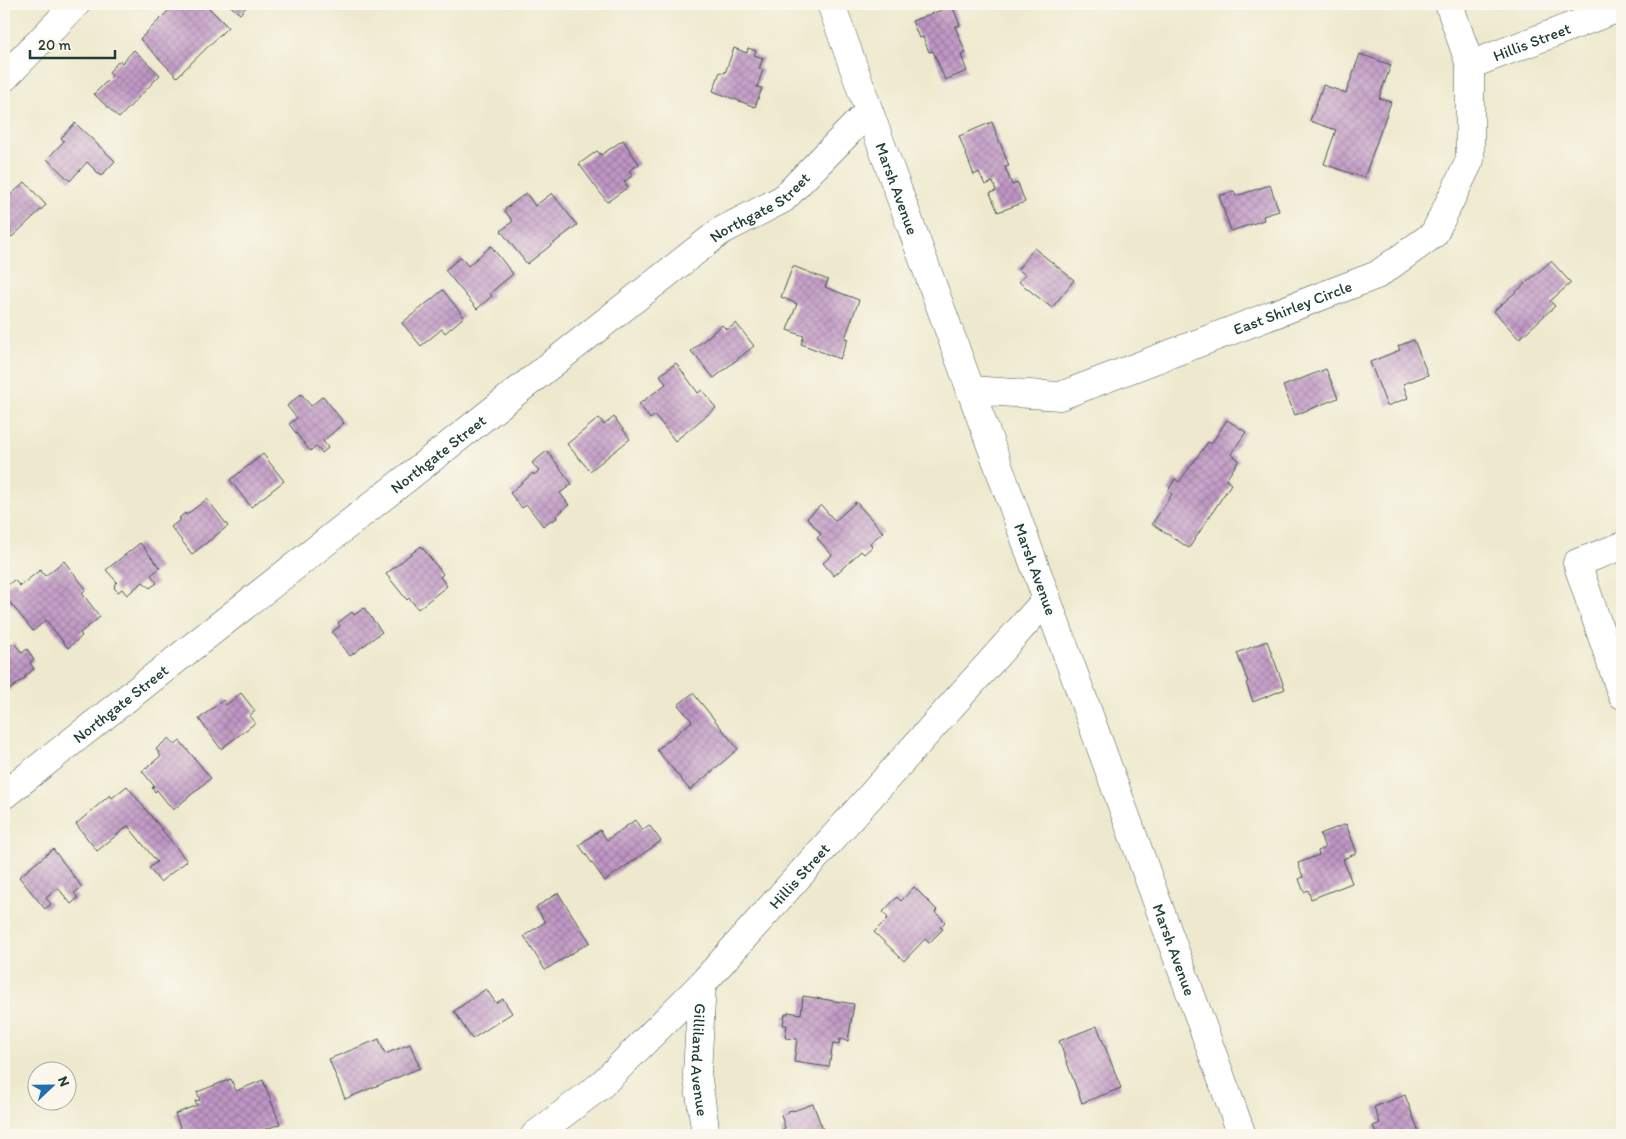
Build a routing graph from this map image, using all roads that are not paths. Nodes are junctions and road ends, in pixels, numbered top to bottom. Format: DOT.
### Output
graph roads {
  1 [pos="76,4"];
  2 [pos="831,4"];
  3 [pos="1449,4"];
  4 [pos="1622,7"];
  5 [pos="1470,65"];
  6 [pos="4,78"];
  7 [pos="869,111"];
  8 [pos="970,390"];
  9 [pos="1622,546"];
  10 [pos="1046,599"];
  11 [pos="1622,695"];
  12 [pos="4,795"];
  13 [pos="702,984"];
  14 [pos="535,1135"];
  15 [pos="706,1135"];
  16 [pos="1242,1135"];
  1 -- 6 [label="street"];
  2 -- 7 [label="street, Marsh Avenue"];
  3 -- 5 [label="street, East Shirley Circle"];
  4 -- 5 [label="street, Hillis Street"];
  5 -- 8 [label="street, East Shirley Circle"];
  7 -- 8 [label="street, Marsh Avenue"];
  7 -- 12 [label="street, Northgate Street"];
  8 -- 10 [label="street, Marsh Avenue"];
  9 -- 11 [label="street"];
  10 -- 13 [label="street, Hillis Street"];
  10 -- 16 [label="street, Marsh Avenue"];
  13 -- 14 [label="street, Hillis Street"];
  13 -- 15 [label="street, Gilliland Avenue"];
}
